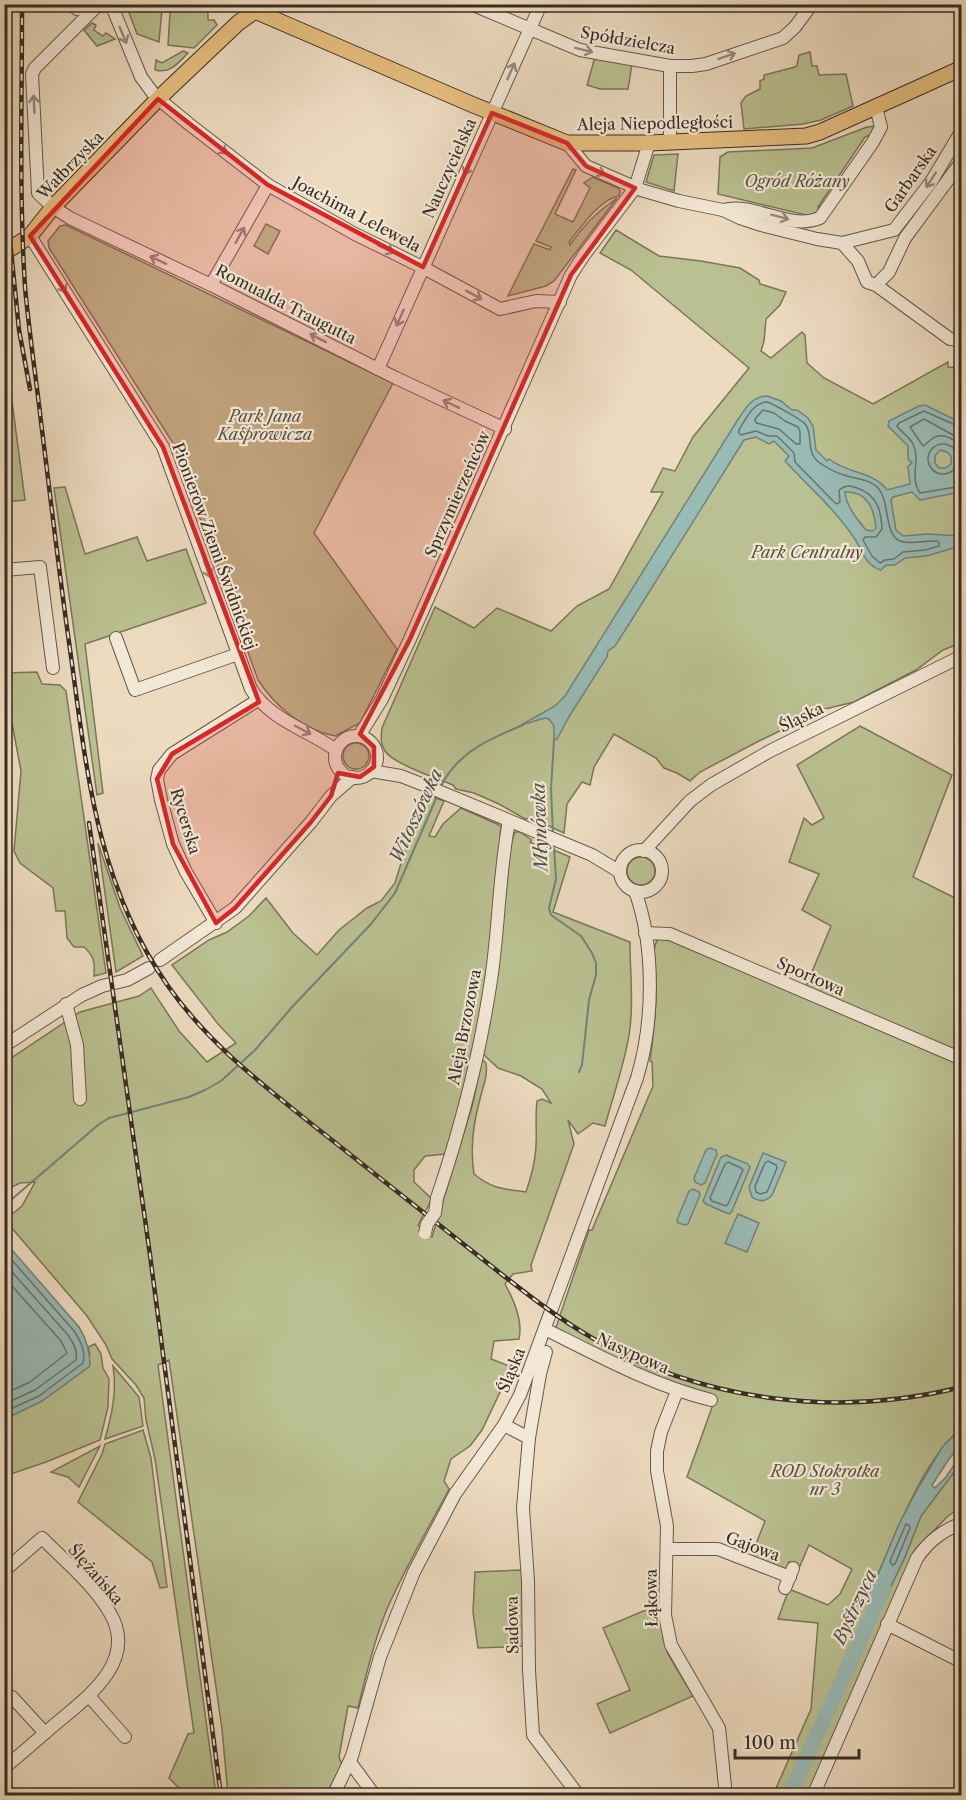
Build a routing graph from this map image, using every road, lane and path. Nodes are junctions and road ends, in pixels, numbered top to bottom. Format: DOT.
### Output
graph roads {
  1 [pos="72,4"];
  2 [pos="270,4"];
  3 [pos="471,4"];
  4 [pos="541,4"];
  5 [pos="812,4"];
  6 [pos="97,5"];
  7 [pos="111,5"];
  8 [pos="252,8"];
  9 [pos="529,30"];
  10 [pos="670,66"];
  11 [pos="962,68"];
  12 [pos="145,81"];
  13 [pos="172,85"];
  14 [pos="158,99"];
  15 [pos="876,107"];
  16 [pos="492,113"];
  17 [pos="962,130"];
  18 [pos="670,142"];
  19 [pos="567,143"];
  20 [pos="649,143"];
  21 [pos="962,161"];
  22 [pos="268,185"];
  23 [pos="635,188"];
  24 [pos="53,207"];
  25 [pos="723,210"];
  26 [pos="30,236"];
  27 [pos="842,243"];
  28 [pos="4,253"];
  29 [pos="422,267"];
  30 [pos="211,285"];
  31 [pos="876,285"];
  32 [pos="560,302"];
  33 [pos="962,340"];
  34 [pos="378,369"];
  35 [pos="505,429"];
  36 [pos="4,570"];
  37 [pos="116,638"];
  38 [pos="238,654"];
  39 [pos="962,656"];
  40 [pos="53,668"];
  41 [pos="258,700"];
  42 [pos="364,739"];
  43 [pos="336,750"];
  44 [pos="376,758"];
  45 [pos="339,769"];
  46 [pos="371,771"];
  47 [pos="401,776"];
  48 [pos="353,777"];
  49 [pos="331,796"];
  50 [pos="509,821"];
  51 [pos="668,826"];
  52 [pos="644,850"];
  53 [pos="592,855"];
  54 [pos="626,857"];
  55 [pos="660,861"];
  56 [pos="620,872"];
  57 [pos="650,890"];
  58 [pos="635,891"];
  59 [pos="216,923"];
  60 [pos="645,933"];
  61 [pos="160,960"];
  62 [pos="149,968"];
  63 [pos="66,1004"];
  64 [pos="4,1046"];
  65 [pos="962,1059"];
  66 [pos="80,1099"];
  67 [pos="425,1233"];
  68 [pos="545,1329"];
  69 [pos="546,1352"];
  70 [pos="677,1391"];
  71 [pos="711,1400"];
  72 [pos="504,1425"];
  73 [pos="529,1438"];
  74 [pos="962,1523"];
  75 [pos="668,1549"];
  76 [pos="4,1571"];
  77 [pos="789,1578"];
  78 [pos="887,1624"];
  79 [pos="962,1662"];
  80 [pos="12,1696"];
  81 [pos="88,1696"];
  82 [pos="45,1732"];
  83 [pos="125,1737"];
  84 [pos="350,1762"];
  85 [pos="4,1768"];
  86 [pos="333,1796"];
  87 [pos="375,1796"];
  88 [pos="579,1796"];
  89 [pos="726,1796"];
  90 [pos="813,1796"];
  1 -- 6 [label="street"];
  2 -- 8 [label="street"];
  3 -- 9 [label="street, Spółdzielcza"];
  4 -- 9 [label="street, Nauczycielska"];
  10 -- 5 [label="street, Spółdzielcza, one-way"];
  6 -- 7 [label="street"];
  24 -- 6 [label="street, one-way"];
  7 -- 12 [label="street, Joachima Lelewela, one-way"];
  8 -- 13 [label="main road, Wałbrzyska"];
  8 -- 16 [label="main road, Aleja Niepodległości"];
  9 -- 10 [label="street, Spółdzielcza, one-way"];
  16 -- 9 [label="street, Nauczycielska, one-way"];
  10 -- 18 [label="street"];
  11 -- 15 [label="main road, Aleja Niepodległości"];
  12 -- 13 [label="street"];
  12 -- 14 [label="street, Joachima Lelewela"];
  13 -- 14 [label="main road, Wałbrzyska"];
  14 -- 22 [label="street, Joachima Lelewela, one-way"];
  14 -- 24 [label="main road, Wałbrzyska"];
  15 -- 18 [label="main road, Aleja Niepodległości"];
  25 -- 15 [label="street, one-way"];
  16 -- 19 [label="main road, Aleja Niepodległości"];
  16 -- 29 [label="street, Nauczycielska, one-way"];
  17 -- 27 [label="street, Garbarska, one-way"];
  18 -- 20 [label="main road, Aleja Niepodległości"];
  19 -- 20 [label="main road, Aleja Niepodległości"];
  19 -- 23 [label="street, one-way"];
  20 -- 23 [label="street"];
  21 -- 31 [label="street, Garbarska"];
  22 -- 29 [label="street, Joachima Lelewela, one-way"];
  30 -- 22 [label="street, one-way"];
  23 -- 25 [label="street"];
  23 -- 32 [label="street, Sprzymierzeńców"];
  24 -- 26 [label="main road, Wałbrzyska"];
  30 -- 24 [label="street, Romualda Traugutta, one-way"];
  25 -- 27 [label="street"];
  26 -- 28 [label="main road, Wałbrzyska"];
  26 -- 38 [label="street, Pionierów Ziemi Świdnickiej, one-way"];
  27 -- 31 [label="street"];
  29 -- 32 [label="street, Joachima Lelewela, one-way"];
  29 -- 34 [label="street, Nauczycielska, one-way"];
  34 -- 30 [label="street, Romualda Traugutta, one-way"];
  31 -- 33 [label="street"];
  32 -- 35 [label="street, Sprzymierzeńców"];
  35 -- 34 [label="street, Romualda Traugutta, one-way"];
  35 -- 42 [label="street, Sprzymierzeńców"];
  36 -- 40 [label="street"];
  37 -- 38 [label="street"];
  38 -- 41 [label="street, Pionierów Ziemi Świdnickiej"];
  39 -- 51 [label="street, Śląska"];
  41 -- 43 [label="street, Pionierów Ziemi Świdnickiej, one-way"];
  41 -- 59 [label="street, Rycerska"];
  42 -- 43 [label="street"];
  42 -- 44 [label="street"];
  43 -- 45 [label="street"];
  44 -- 46 [label="street"];
  44 -- 47 [label="street"];
  45 -- 48 [label="street"];
  45 -- 49 [label="street"];
  46 -- 47 [label="street"];
  46 -- 48 [label="street"];
  47 -- 50 [label="street"];
  48 -- 49 [label="street"];
  49 -- 59 [label="street"];
  50 -- 53 [label="street"];
  50 -- 67 [label="street, Aleja Brzozowa, bridge"];
  51 -- 52 [label="street, Śląska"];
  51 -- 55 [label="street, Śląska"];
  52 -- 54 [label="street"];
  52 -- 55 [label="street"];
  53 -- 54 [label="street"];
  53 -- 56 [label="street"];
  54 -- 56 [label="street"];
  55 -- 57 [label="street"];
  56 -- 58 [label="street"];
  57 -- 58 [label="street"];
  57 -- 60 [label="street, Śląska"];
  58 -- 60 [label="street, Śląska"];
  59 -- 61 [label="street"];
  60 -- 65 [label="street, Sportowa"];
  60 -- 68 [label="street, Śląska"];
  62 -- 63 [label="street"];
  63 -- 64 [label="street"];
  63 -- 66 [label="street"];
  68 -- 70 [label="street, Nasypowa"];
  68 -- 72 [label="street, Śląska"];
  69 -- 73 [label="street, Sadowa"];
  70 -- 71 [label="street, Nasypowa"];
  70 -- 75 [label="street, Łąkowa"];
  72 -- 73 [label="street"];
  72 -- 84 [label="street, Śląska"];
  73 -- 88 [label="street, Sadowa"];
  74 -- 78 [label="street"];
  75 -- 77 [label="street, Gajowa"];
  75 -- 89 [label="street, Łąkowa"];
  76 -- 81 [label="street, Ślężańska"];
  78 -- 79 [label="street"];
  78 -- 90 [label="street"];
  80 -- 82 [label="street"];
  81 -- 82 [label="street, Ślężańska"];
  81 -- 83 [label="street"];
  82 -- 85 [label="street, Ślężańska"];
  84 -- 86 [label="street, Śląska"];
  84 -- 87 [label="street"];
}
